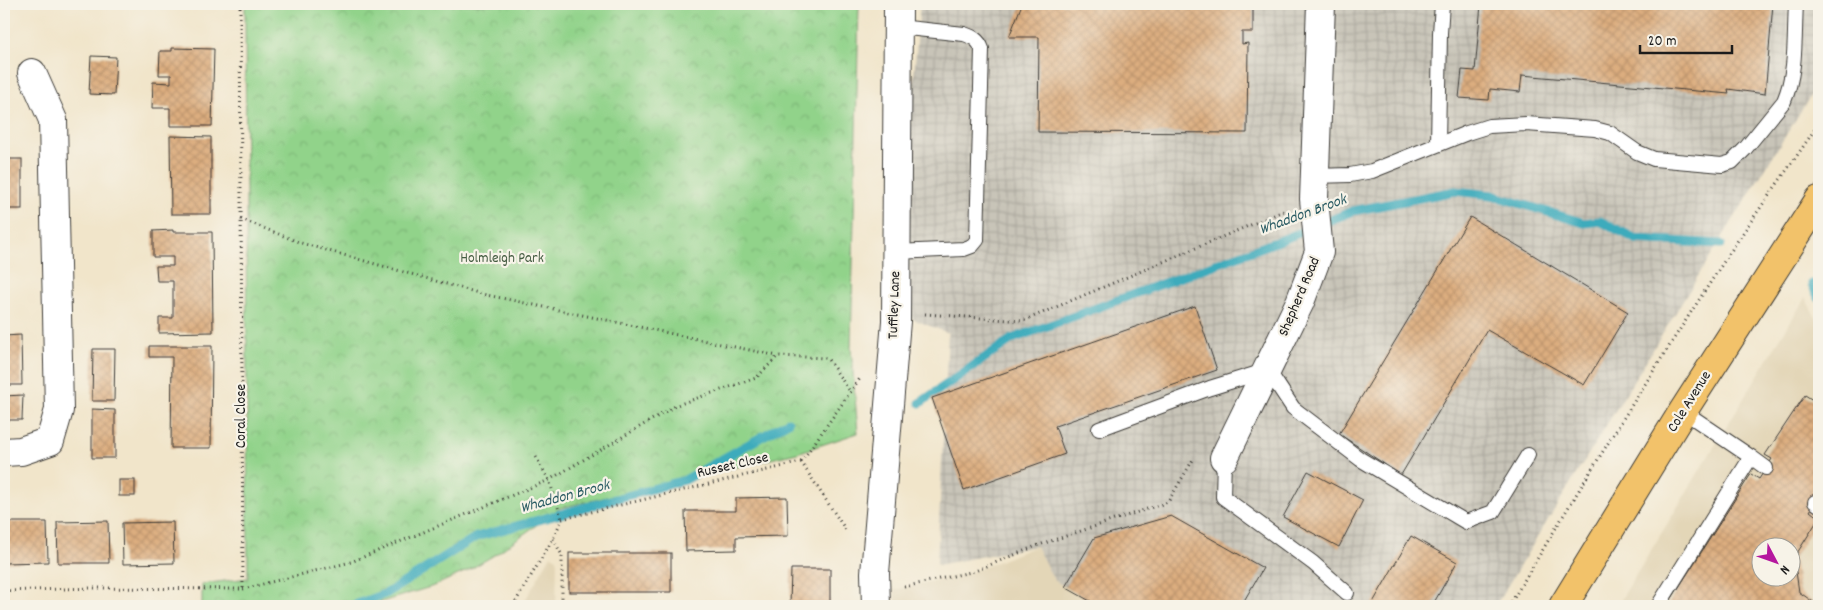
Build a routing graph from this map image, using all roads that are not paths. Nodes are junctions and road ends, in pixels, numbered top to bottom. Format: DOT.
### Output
graph roads {
  1 [pos="1321,4"];
  2 [pos="1442,4"];
  3 [pos="1796,4"];
  4 [pos="898,15"];
  5 [pos="32,73"];
  6 [pos="1438,144"];
  7 [pos="1315,187"];
  8 [pos="1819,200"];
  9 [pos="896,252"];
  10 [pos="1268,370"];
  11 [pos="1683,411"];
  12 [pos="1099,429"];
  13 [pos="4,452"];
  14 [pos="1528,455"];
  15 [pos="1751,457"];
  16 [pos="1224,458"];
  17 [pos="1766,468"];
  18 [pos="1347,593"];
  19 [pos="876,600"];
  20 [pos="1563,606"];
  21 [pos="1658,606"];
  1 -- 7 [label="street, Shepherd Road"];
  2 -- 6 [label="lane"];
  3 -- 6 [label="lane"];
  4 -- 9 [label="street, Tuffley Lane"];
  4 -- 9 [label="lane"];
  5 -- 13 [label="street"];
  6 -- 7 [label="lane"];
  7 -- 10 [label="street, Shepherd Road"];
  8 -- 11 [label="highway, Cole Avenue"];
  9 -- 19 [label="street, Tuffley Lane"];
  10 -- 12 [label="lane"];
  10 -- 14 [label="lane"];
  10 -- 16 [label="street, Shepherd Road"];
  11 -- 15 [label="lane"];
  11 -- 20 [label="highway, Cole Avenue"];
  15 -- 17 [label="lane"];
  15 -- 21 [label="lane"];
  16 -- 18 [label="lane"];
}
